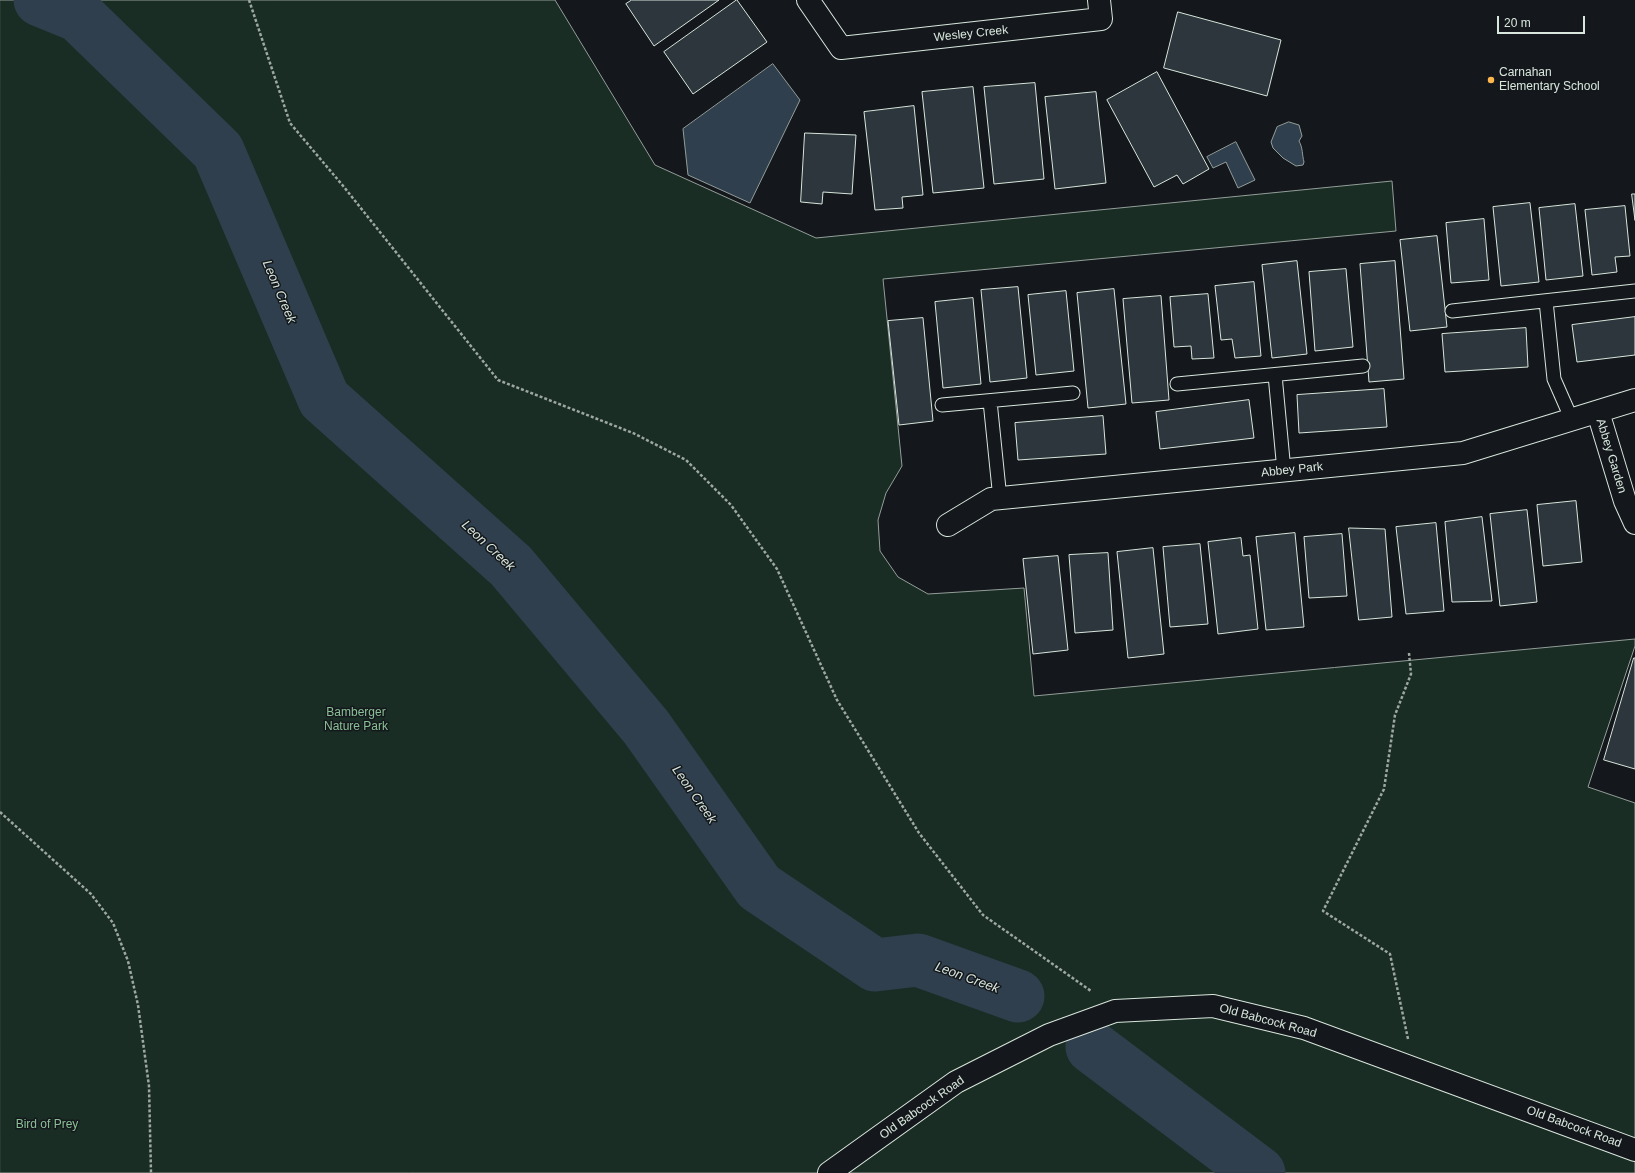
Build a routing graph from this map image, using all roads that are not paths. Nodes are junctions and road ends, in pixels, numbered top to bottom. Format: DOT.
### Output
graph roads {
  1 [pos="808,0"];
  2 [pos="1100,9"];
  3 [pos="1635,291"];
  4 [pos="1546,301"];
  5 [pos="1452,311"];
  6 [pos="1363,366"];
  7 [pos="1275,375"];
  8 [pos="1177,384"];
  9 [pos="1073,393"];
  10 [pos="1635,400"];
  11 [pos="990,401"];
  12 [pos="942,405"];
  13 [pos="1598,412"];
  14 [pos="1572,420"];
  15 [pos="1284,471"];
  16 [pos="1000,498"];
  17 [pos="1635,522"];
  18 [pos="948,525"];
  19 [pos="1635,1150"];
  20 [pos="829,1173"];
  1 -- 2 [label="street, Wesley Creek"];
  3 -- 4 [label="lane"];
  4 -- 5 [label="lane"];
  4 -- 14 [label="lane"];
  6 -- 7 [label="lane"];
  7 -- 8 [label="lane"];
  7 -- 15 [label="lane"];
  9 -- 11 [label="lane"];
  10 -- 13 [label="street, Abbey Park"];
  11 -- 12 [label="lane"];
  11 -- 16 [label="lane"];
  13 -- 14 [label="street, Abbey Park"];
  13 -- 17 [label="street, Abbey Garden"];
  14 -- 15 [label="street, Abbey Park"];
  15 -- 16 [label="street, Abbey Park"];
  16 -- 18 [label="street, Abbey Park"];
  19 -- 20 [label="street, Old Babcock Road"];
}
